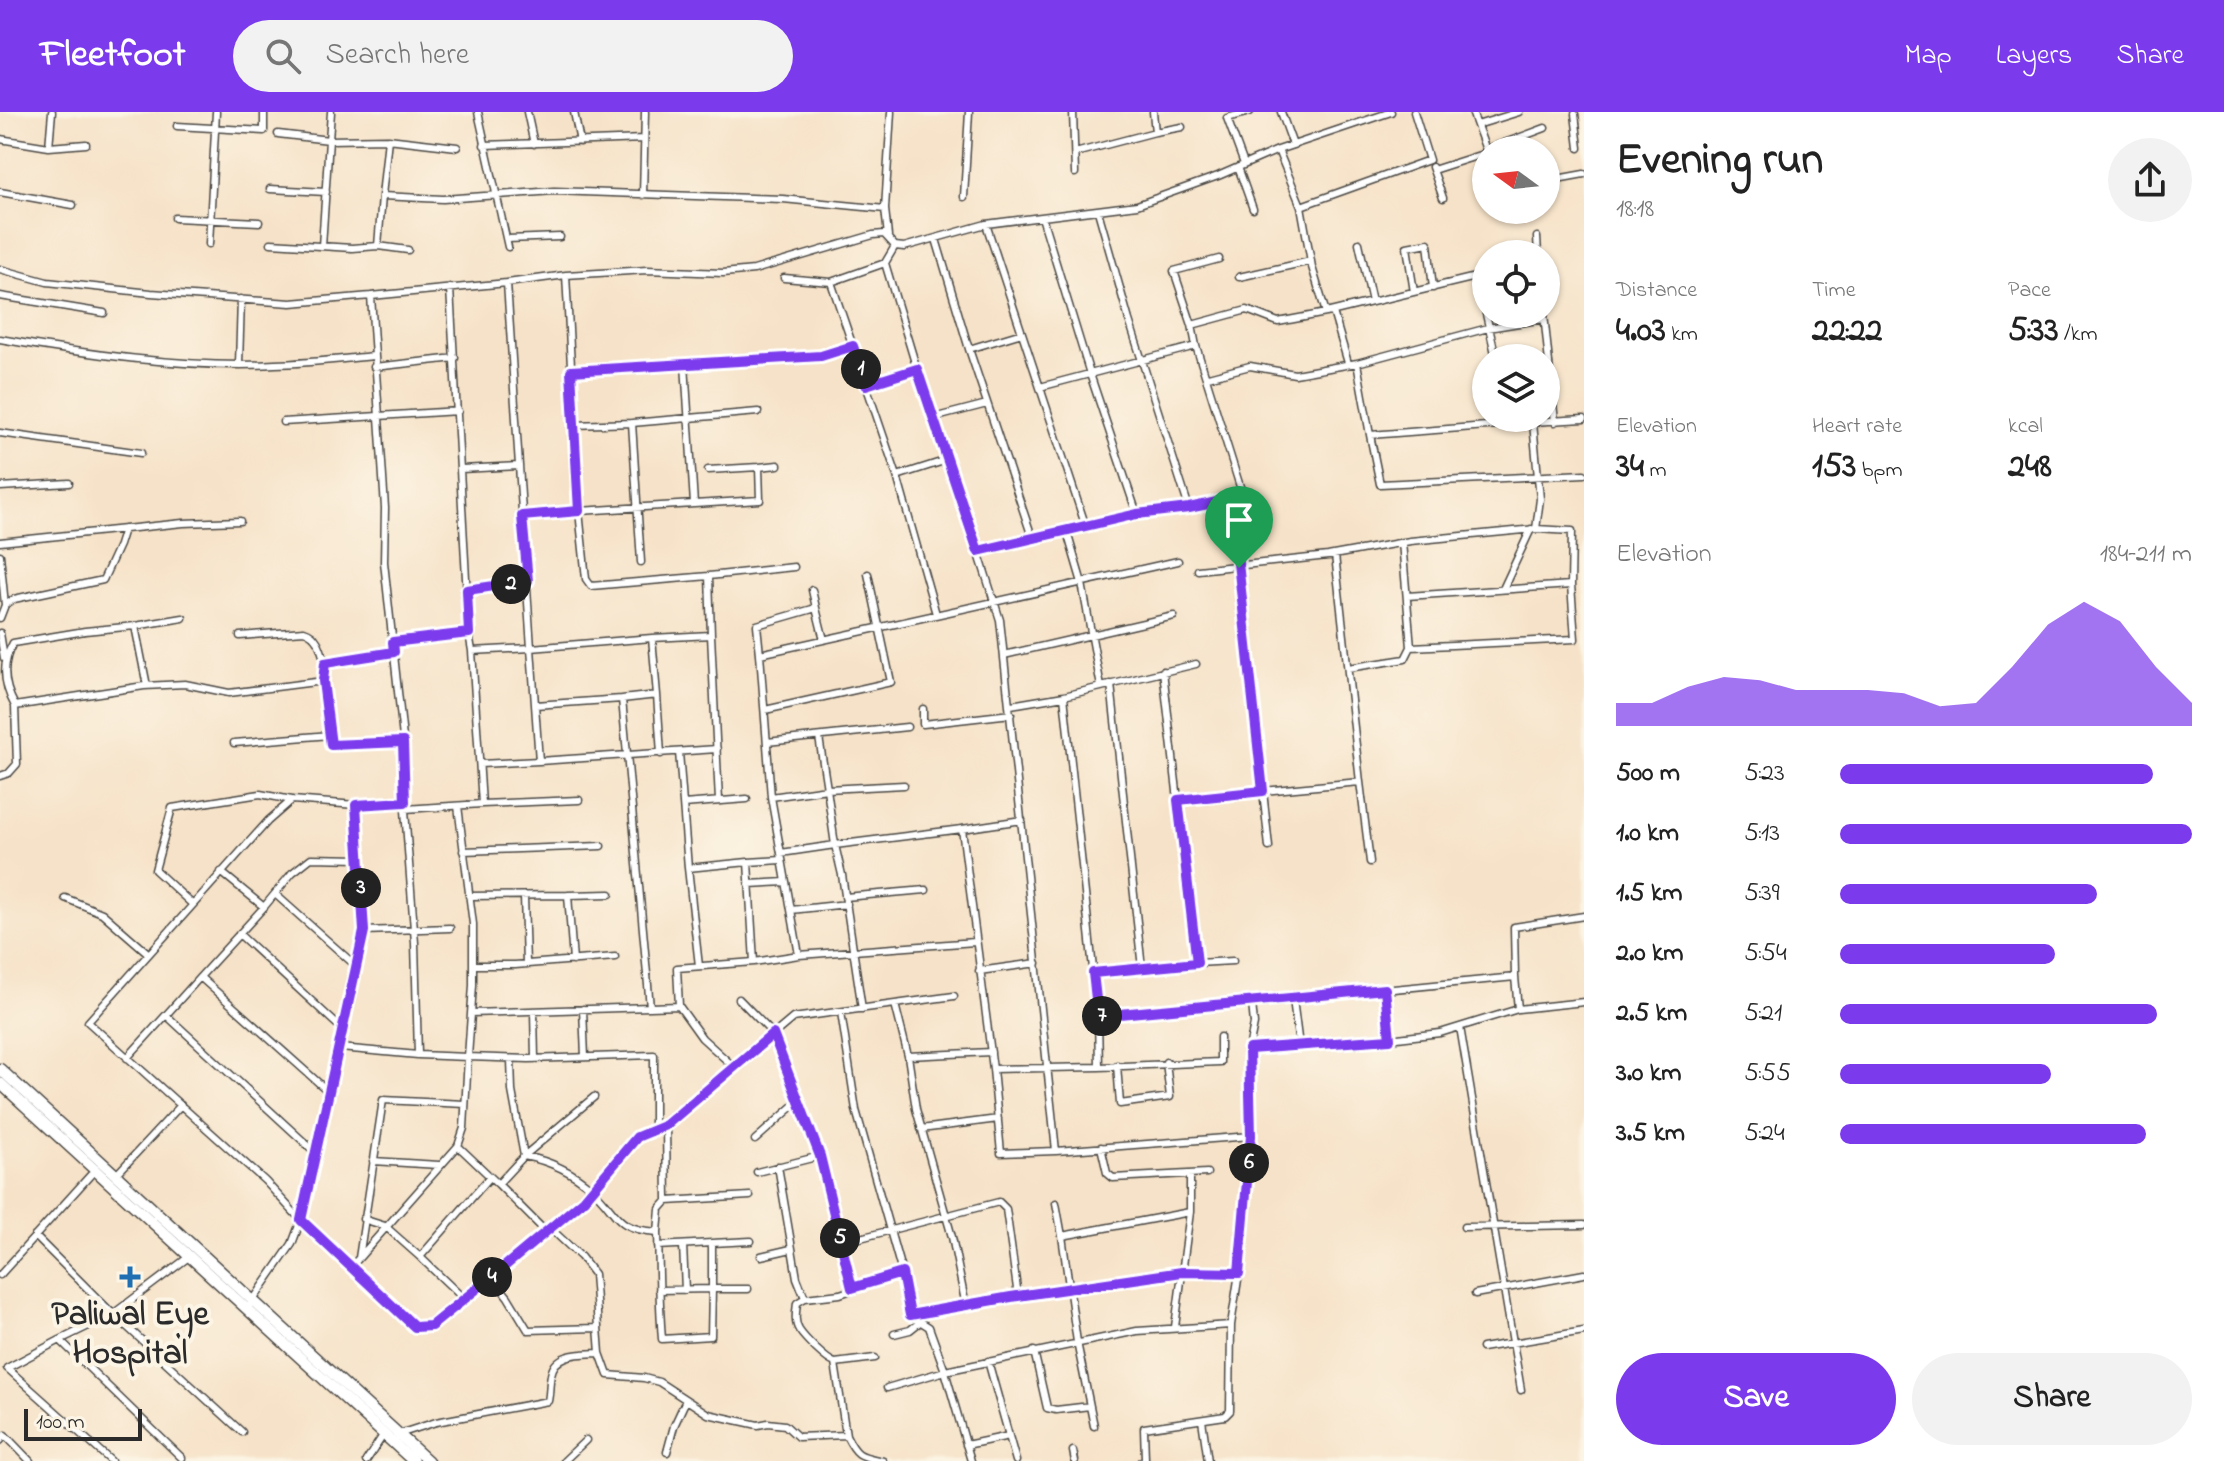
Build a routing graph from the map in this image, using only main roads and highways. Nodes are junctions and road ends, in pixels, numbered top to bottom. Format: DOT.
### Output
graph roads {
  1 [pos="0,1069"];
  2 [pos="0,1083"];
  3 [pos="112,1179"];
  4 [pos="250,1305"];
  5 [pos="413,1461"];
  6 [pos="428,1461"];
  1 -- 3 [label="main road"];
  2 -- 3 [label="main road"];
  3 -- 4 [label="main road"];
  3 -- 4 [label="main road"];
  4 -- 5 [label="main road"];
  4 -- 6 [label="main road"];
}
